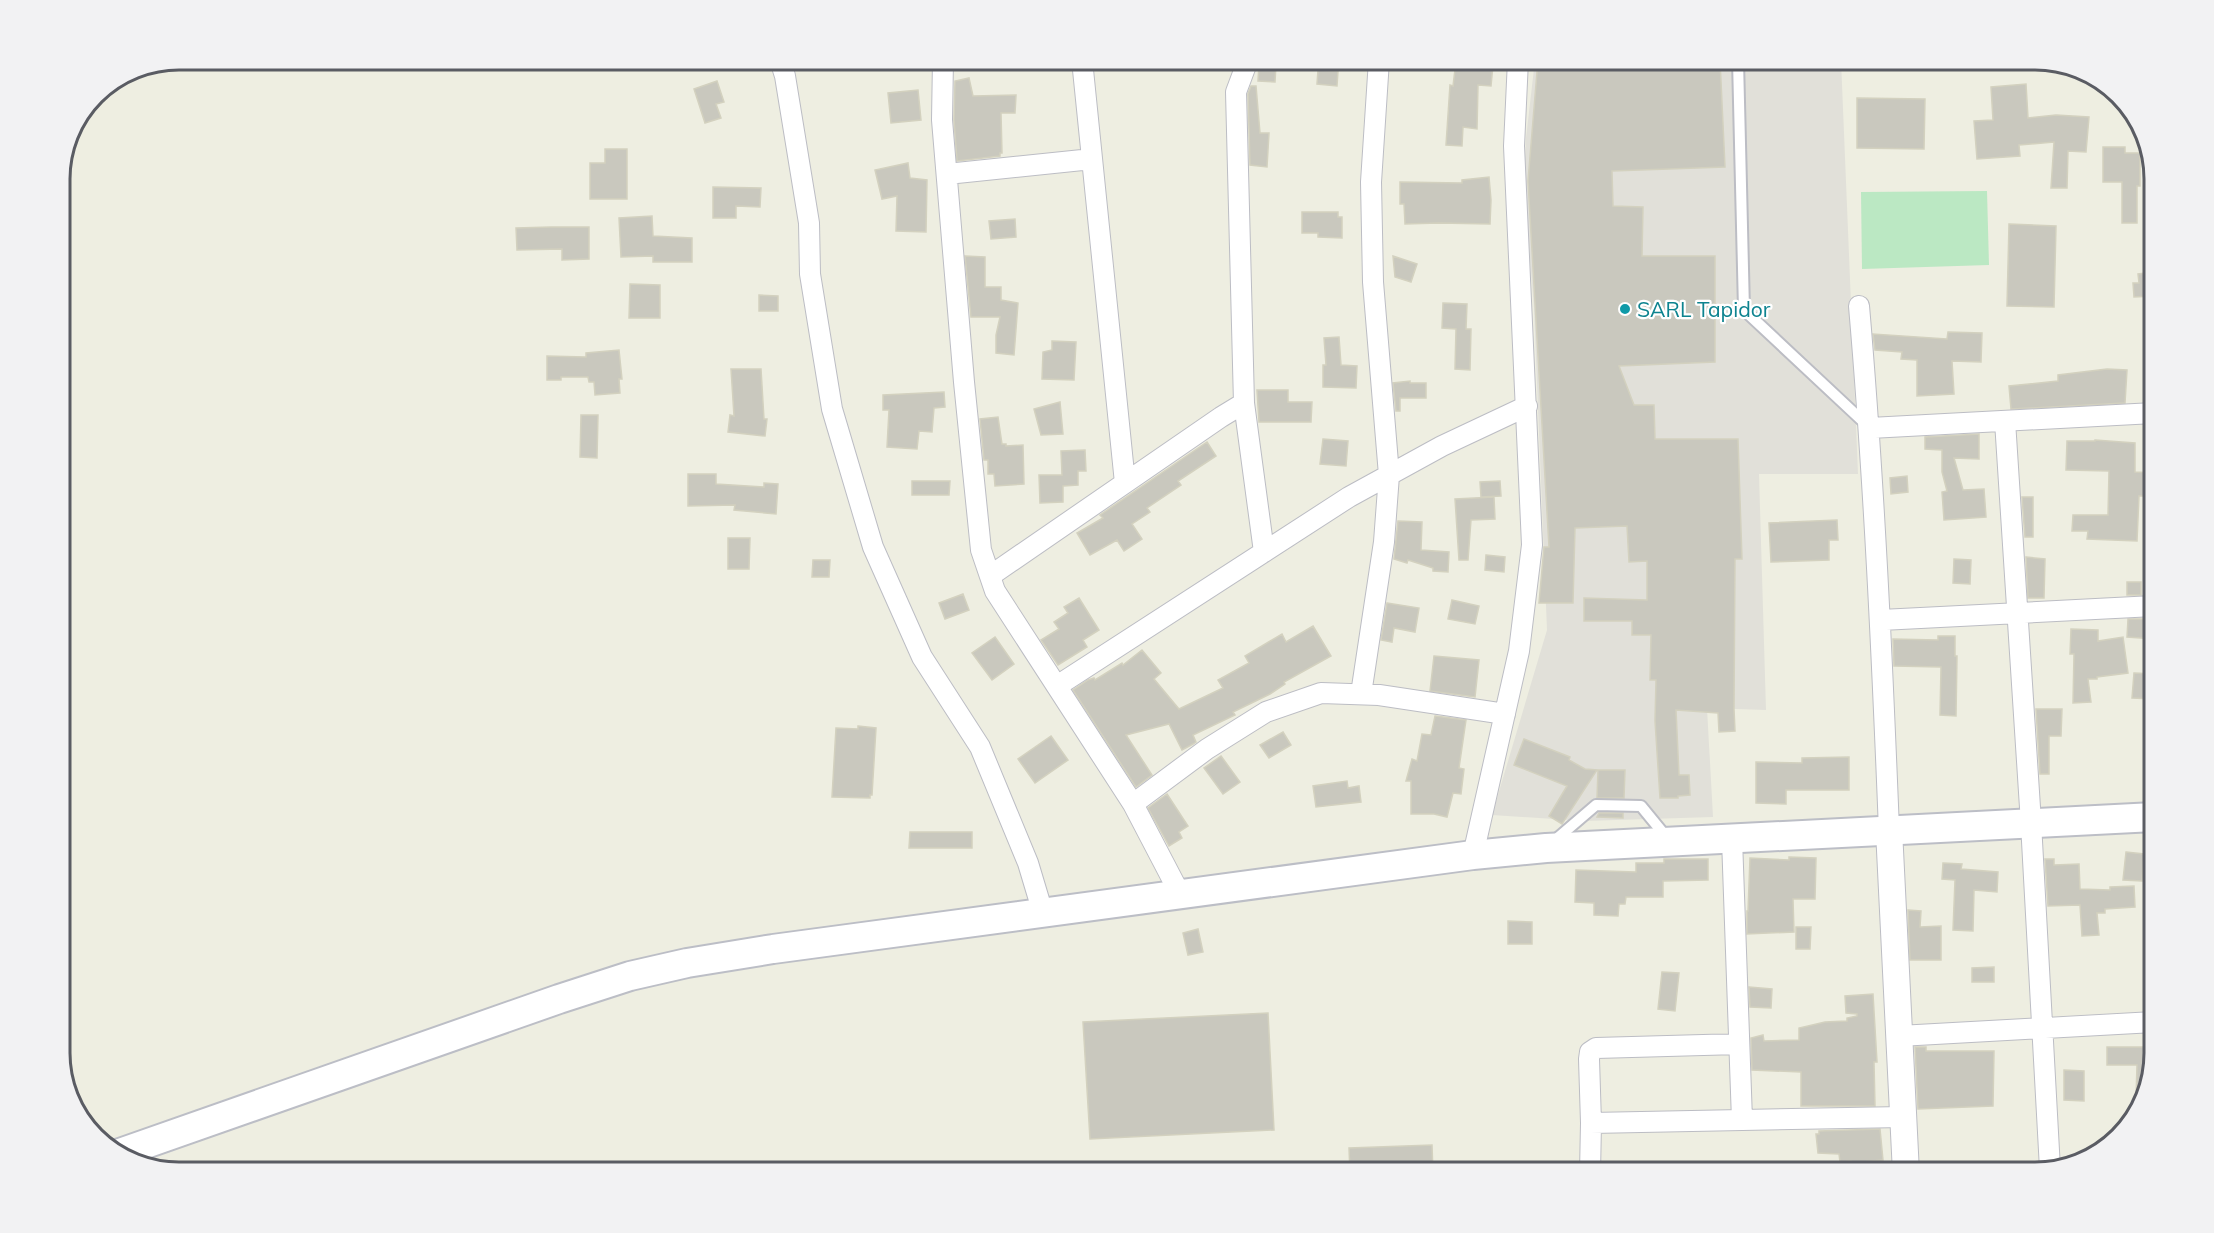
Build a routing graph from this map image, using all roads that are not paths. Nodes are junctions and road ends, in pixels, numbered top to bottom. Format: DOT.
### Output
graph roads {
  1 [pos="782,70"];
  2 [pos="943,70"];
  3 [pos="1083,70"];
  4 [pos="1244,70"];
  5 [pos="1378,70"];
  6 [pos="1518,70"];
  7 [pos="1738,70"];
  8 [pos="1092,159"];
  9 [pos="946,174"];
  10 [pos="1859,306"];
  11 [pos="1244,404"];
  12 [pos="1527,406"];
  13 [pos="2143,414"];
  14 [pos="2005,421"];
  15 [pos="1870,428"];
  16 [pos="1389,475"];
  17 [pos="1125,483"];
  18 [pos="1264,552"];
  19 [pos="990,576"];
  20 [pos="2143,607"];
  21 [pos="2018,613"];
  22 [pos="1881,620"];
  23 [pos="1057,686"];
  24 [pos="1361,694"];
  25 [pos="1505,714"];
  26 [pos="1133,804"];
  27 [pos="2144,818"];
  28 [pos="2031,823"];
  29 [pos="1889,831"];
  30 [pos="1732,838"];
  31 [pos="1670,842"];
  32 [pos="1546,848"];
  33 [pos="1473,855"];
  34 [pos="1180,894"];
  35 [pos="1043,913"];
  36 [pos="2144,1023"];
  37 [pos="2042,1029"];
  38 [pos="1899,1036"];
  39 [pos="1739,1044"];
  40 [pos="1903,1117"];
  41 [pos="1742,1120"];
  42 [pos="1591,1122"];
  43 [pos="129,1150"];
  44 [pos="1590,1162"];
  45 [pos="1905,1162"];
  46 [pos="2050,1162"];
  1 -- 35 [label="street"];
  2 -- 9 [label="street"];
  3 -- 8 [label="street"];
  4 -- 11 [label="street"];
  5 -- 16 [label="street"];
  6 -- 12 [label="street"];
  7 -- 15 [label="lane"];
  8 -- 9 [label="street"];
  8 -- 17 [label="street"];
  9 -- 19 [label="street"];
  10 -- 15 [label="street"];
  11 -- 17 [label="street"];
  11 -- 18 [label="street"];
  12 -- 16 [label="street"];
  12 -- 25 [label="street"];
  13 -- 14 [label="street"];
  14 -- 15 [label="street"];
  14 -- 21 [label="street"];
  15 -- 22 [label="street"];
  16 -- 18 [label="street"];
  16 -- 24 [label="street"];
  17 -- 19 [label="street"];
  18 -- 23 [label="street"];
  19 -- 23 [label="street"];
  20 -- 21 [label="street"];
  21 -- 22 [label="street"];
  21 -- 28 [label="street"];
  22 -- 29 [label="street"];
  23 -- 26 [label="street"];
  24 -- 25 [label="street"];
  24 -- 26 [label="street"];
  25 -- 33 [label="street"];
  26 -- 34 [label="street"];
  27 -- 28 [label="main road"];
  28 -- 29 [label="main road"];
  28 -- 37 [label="street"];
  29 -- 30 [label="main road"];
  29 -- 38 [label="street"];
  30 -- 31 [label="main road"];
  30 -- 39 [label="street"];
  31 -- 32 [label="main road"];
  31 -- 32 [label="lane"];
  32 -- 33 [label="main road"];
  33 -- 34 [label="main road"];
  34 -- 35 [label="main road"];
  35 -- 43 [label="main road"];
  36 -- 37 [label="street"];
  37 -- 38 [label="street"];
  37 -- 46 [label="street"];
  38 -- 40 [label="street"];
  39 -- 41 [label="street"];
  39 -- 42 [label="street"];
  40 -- 41 [label="street"];
  40 -- 45 [label="street"];
  41 -- 42 [label="street"];
  42 -- 44 [label="street"];
}
